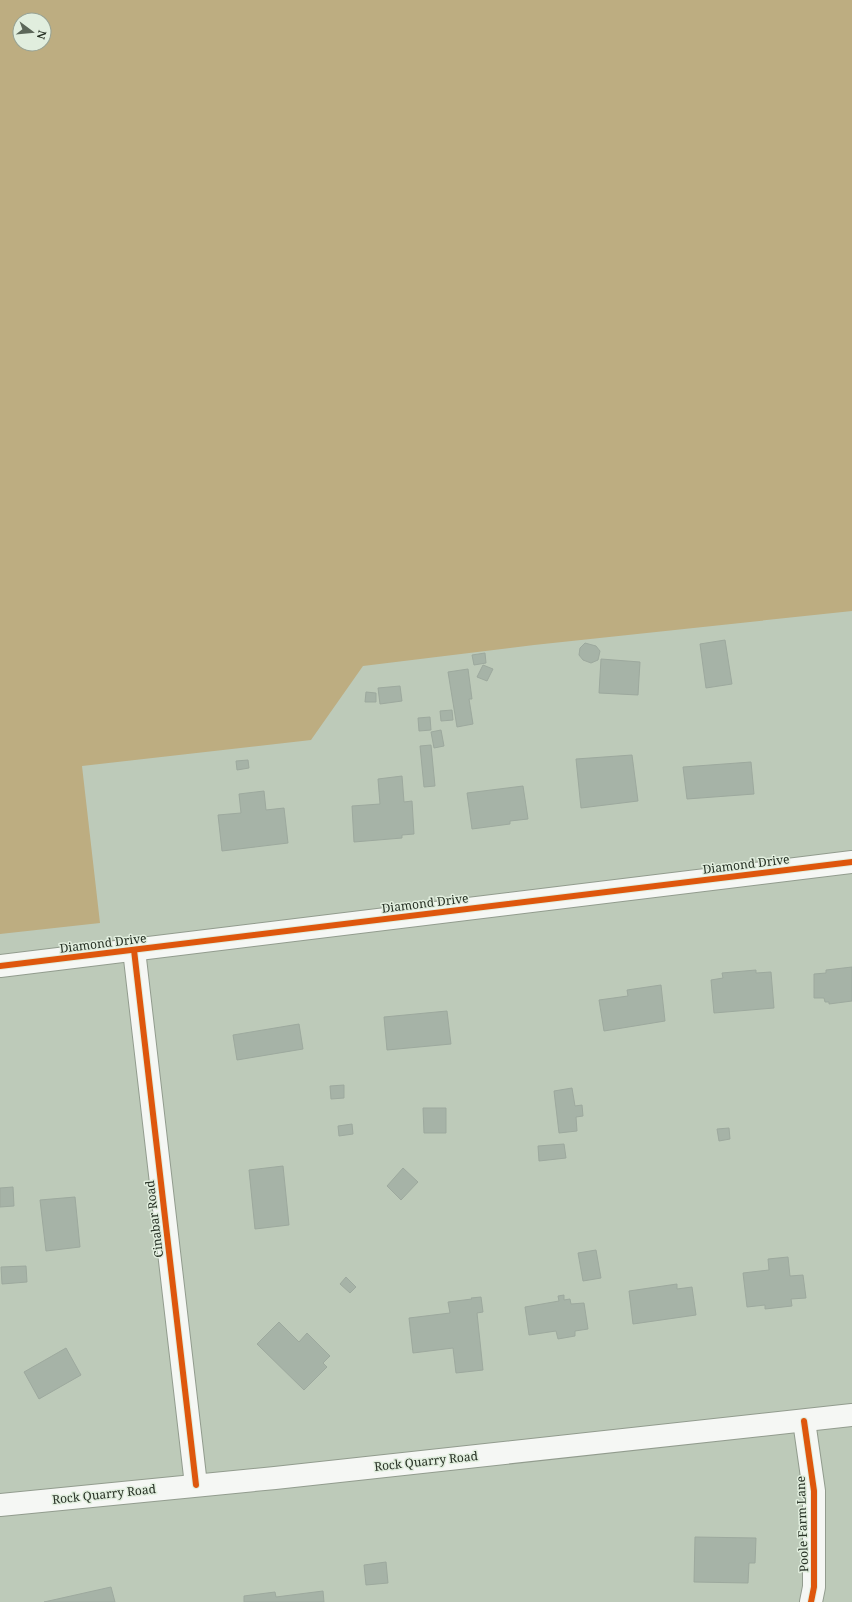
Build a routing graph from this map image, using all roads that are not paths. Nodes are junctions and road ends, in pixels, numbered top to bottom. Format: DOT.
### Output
graph roads {
  1 [pos="852,862"];
  2 [pos="134,950"];
  3 [pos="0,966"];
  4 [pos="852,1415"];
  5 [pos="804,1421"];
  6 [pos="196,1485"];
  7 [pos="0,1505"];
  8 [pos="811,1602"];
  1 -- 2 [label="street, Diamond Drive"];
  2 -- 3 [label="street, Diamond Drive"];
  2 -- 6 [label="street, Cinabar Road"];
  4 -- 5 [label="street, Rock Quarry Road"];
  5 -- 6 [label="street, Rock Quarry Road"];
  5 -- 8 [label="street, Poole Farm Lane"];
  6 -- 7 [label="street, Rock Quarry Road"];
}
